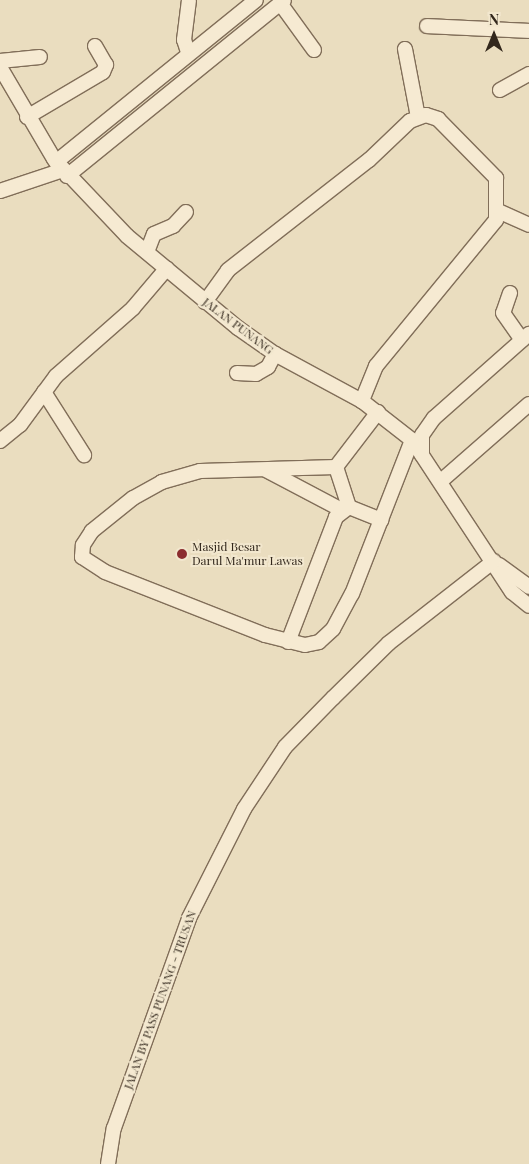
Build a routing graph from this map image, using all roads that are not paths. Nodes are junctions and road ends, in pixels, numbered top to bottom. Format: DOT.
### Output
graph roads {
  1 [pos="189,0"];
  2 [pos="256,0"];
  3 [pos="282,2"];
  4 [pos="427,26"];
  5 [pos="529,31"];
  6 [pos="95,46"];
  7 [pos="405,49"];
  8 [pos="314,50"];
  9 [pos="188,52"];
  10 [pos="40,57"];
  11 [pos="0,61"];
  12 [pos="0,67"];
  13 [pos="529,74"];
  14 [pos="500,90"];
  15 [pos="27,117"];
  16 [pos="418,117"];
  17 [pos="44,145"];
  18 [pos="74,148"];
  19 [pos="86,161"];
  20 [pos="62,169"];
  21 [pos="79,189"];
  22 [pos="0,191"];
  23 [pos="498,211"];
  24 [pos="186,212"];
  25 [pos="529,225"];
  26 [pos="147,252"];
  27 [pos="167,268"];
  28 [pos="510,293"];
  29 [pos="205,302"];
  30 [pos="525,337"];
  31 [pos="275,354"];
  32 [pos="237,373"];
  33 [pos="44,392"];
  34 [pos="362,401"];
  35 [pos="529,404"];
  36 [pos="378,412"];
  37 [pos="412,440"];
  38 [pos="0,441"];
  39 [pos="84,455"];
  40 [pos="422,456"];
  41 [pos="336,467"];
  42 [pos="265,469"];
  43 [pos="441,481"];
  44 [pos="346,509"];
  45 [pos="382,520"];
  46 [pos="494,561"];
  47 [pos="529,587"];
  48 [pos="529,606"];
  49 [pos="288,642"];
  50 [pos="108,1164"];
  1 -- 9 [label="street"];
  2 -- 9 [label="street"];
  3 -- 8 [label="street"];
  3 -- 19 [label="street"];
  4 -- 5 [label="street"];
  6 -- 15 [label="street"];
  7 -- 16 [label="street"];
  9 -- 18 [label="street"];
  10 -- 11 [label="street"];
  12 -- 15 [label="street, JALAN PUNANG"];
  13 -- 14 [label="street"];
  15 -- 17 [label="street, JALAN PUNANG"];
  16 -- 23 [label="street"];
  16 -- 29 [label="street"];
  17 -- 18 [label="street"];
  17 -- 20 [label="street, JALAN PUNANG"];
  18 -- 20 [label="street"];
  19 -- 20 [label="street"];
  19 -- 21 [label="street"];
  20 -- 21 [label="street, JALAN PUNANG"];
  20 -- 22 [label="street"];
  21 -- 26 [label="street, JALAN PUNANG"];
  23 -- 25 [label="street"];
  23 -- 34 [label="street"];
  24 -- 26 [label="street"];
  26 -- 27 [label="street, JALAN PUNANG"];
  27 -- 29 [label="street, JALAN PUNANG"];
  27 -- 33 [label="street"];
  28 -- 30 [label="street"];
  29 -- 31 [label="street, JALAN PUNANG"];
  30 -- 40 [label="street"];
  31 -- 32 [label="street"];
  31 -- 34 [label="street, JALAN PUNANG"];
  33 -- 38 [label="street"];
  33 -- 39 [label="street"];
  34 -- 36 [label="street, JALAN PUNANG"];
  35 -- 43 [label="street"];
  36 -- 37 [label="street, JALAN PUNANG"];
  36 -- 41 [label="street"];
  37 -- 40 [label="street, JALAN PUNANG"];
  37 -- 45 [label="street"];
  40 -- 43 [label="street, JALAN PUNANG"];
  41 -- 42 [label="street"];
  41 -- 44 [label="street"];
  42 -- 44 [label="street"];
  42 -- 49 [label="street"];
  43 -- 46 [label="street, JALAN PUNANG"];
  44 -- 45 [label="street"];
  44 -- 49 [label="street"];
  45 -- 49 [label="street"];
  46 -- 47 [label="street, JALAN PUNANG"];
  46 -- 48 [label="street, JALAN PUNANG"];
  46 -- 50 [label="street, JALAN BY PASS PUNANG - TRUSAN"];
}
